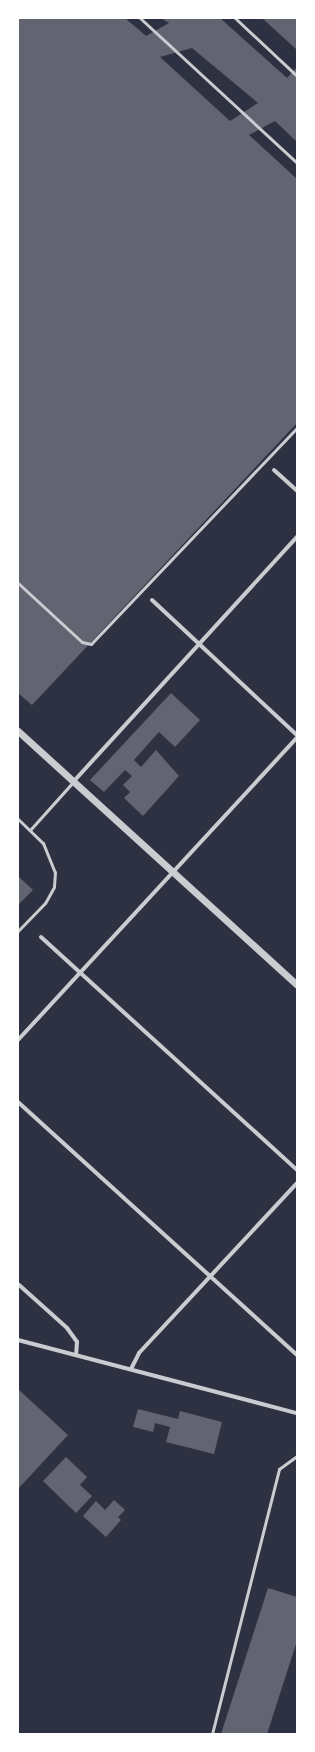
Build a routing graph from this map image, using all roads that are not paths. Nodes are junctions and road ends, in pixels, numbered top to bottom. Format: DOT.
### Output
graph roads {
  1 [pos="140,18"];
  2 [pos="235,18"];
  3 [pos="297,76"];
  4 [pos="297,163"];
  5 [pos="297,428"];
  6 [pos="274,470"];
  7 [pos="297,491"];
  8 [pos="297,537"];
  9 [pos="18,583"];
  10 [pos="152,600"];
  11 [pos="199,644"];
  12 [pos="18,731"];
  13 [pos="297,736"];
  14 [pos="74,781"];
  15 [pos="18,820"];
  16 [pos="30,830"];
  17 [pos="174,871"];
  18 [pos="18,931"];
  19 [pos="41,937"];
  20 [pos="82,972"];
  21 [pos="297,985"];
  22 [pos="18,1040"];
  23 [pos="18,1102"];
  24 [pos="297,1170"];
  25 [pos="297,1183"];
  26 [pos="212,1274"];
  27 [pos="18,1284"];
  28 [pos="18,1340"];
  29 [pos="76,1355"];
  30 [pos="297,1355"];
  31 [pos="131,1369"];
  32 [pos="297,1413"];
  33 [pos="297,1456"];
  34 [pos="212,1734"];
  1 -- 4 [label="lane"];
  2 -- 3 [label="lane"];
  5 -- 9 [label="lane"];
  6 -- 7 [label="street"];
  8 -- 11 [label="street"];
  10 -- 11 [label="street"];
  11 -- 13 [label="street"];
  11 -- 14 [label="street"];
  12 -- 14 [label="street"];
  13 -- 17 [label="street"];
  14 -- 16 [label="lane"];
  14 -- 17 [label="street"];
  15 -- 16 [label="lane"];
  16 -- 18 [label="lane"];
  17 -- 20 [label="street"];
  17 -- 21 [label="street"];
  19 -- 20 [label="street"];
  20 -- 22 [label="street"];
  20 -- 24 [label="street"];
  23 -- 26 [label="street"];
  25 -- 26 [label="street"];
  26 -- 30 [label="street"];
  26 -- 31 [label="street"];
  27 -- 29 [label="street"];
  28 -- 29 [label="street"];
  29 -- 31 [label="street"];
  31 -- 32 [label="street"];
  33 -- 34 [label="lane"];
}
